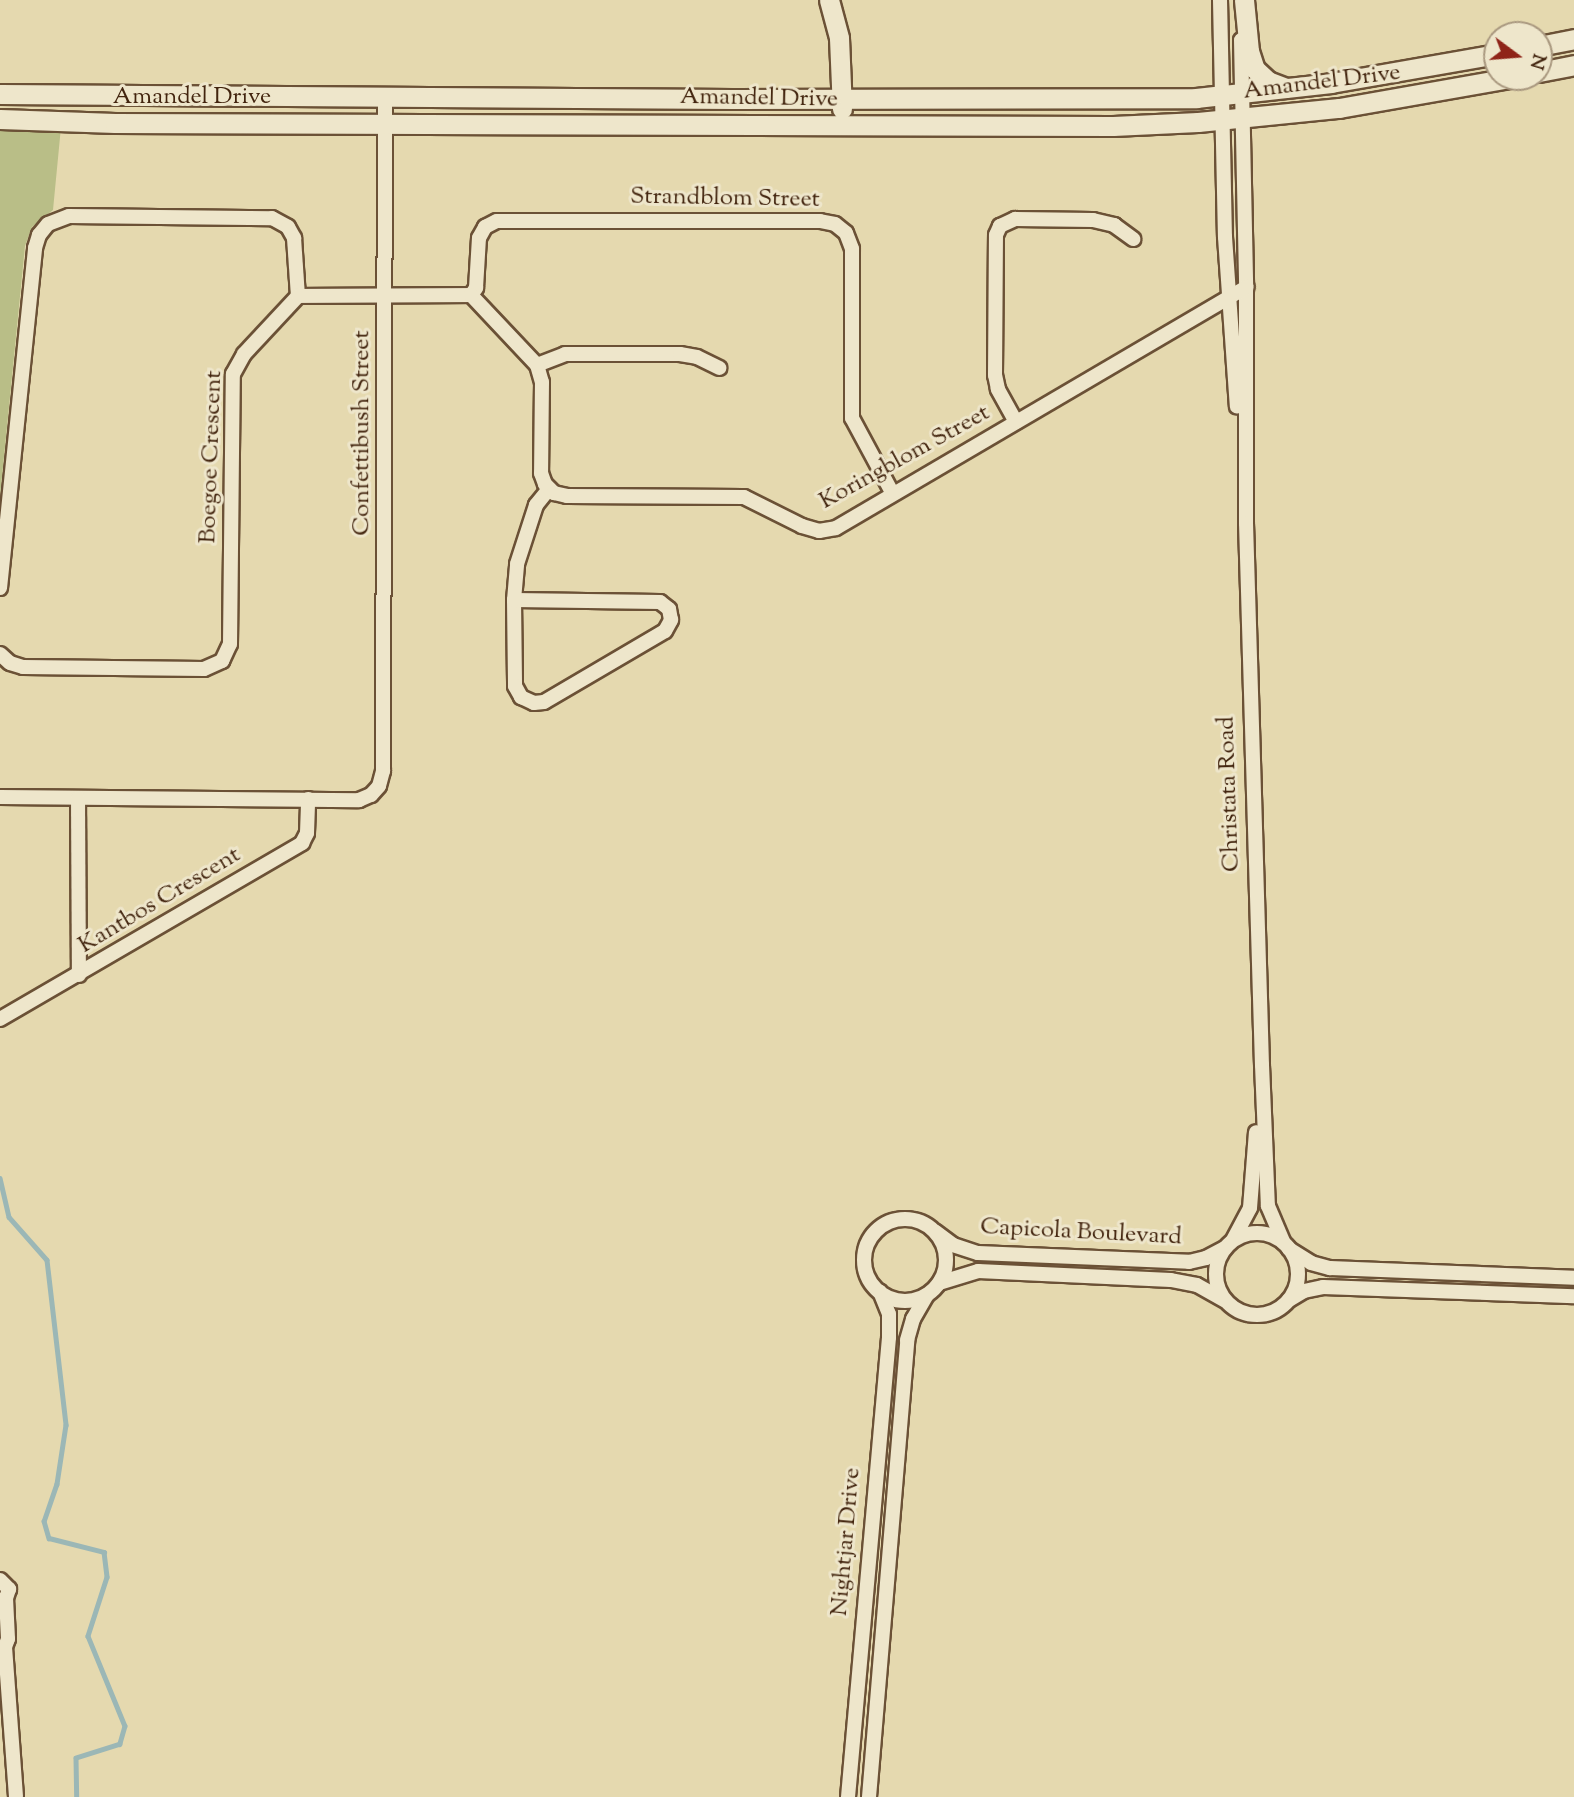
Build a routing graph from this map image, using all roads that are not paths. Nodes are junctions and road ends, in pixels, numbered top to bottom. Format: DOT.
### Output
graph roads {
  1 [pos="829,0"];
  2 [pos="1220,0"];
  3 [pos="1242,0"];
  4 [pos="1574,39"];
  5 [pos="1553,43"];
  6 [pos="1483,56"];
  7 [pos="1574,65"];
  8 [pos="1553,69"];
  9 [pos="1483,82"];
  10 [pos="1288,89"];
  11 [pos="0,94"];
  12 [pos="1231,94"];
  13 [pos="385,96"];
  14 [pos="842,98"];
  15 [pos="0,119"];
  16 [pos="1233,119"];
  17 [pos="385,123"];
  18 [pos="842,124"];
  19 [pos="1133,239"];
  20 [pos="1246,286"];
  21 [pos="386,294"];
  22 [pos="471,295"];
  23 [pos="298,296"];
  24 [pos="1229,297"];
  25 [pos="537,365"];
  26 [pos="720,368"];
  27 [pos="1016,422"];
  28 [pos="549,489"];
  29 [pos="893,494"];
  30 [pos="1246,523"];
  31 [pos="0,588"];
  32 [pos="514,600"];
  33 [pos="0,654"];
  34 [pos="0,797"];
  35 [pos="78,798"];
  36 [pos="308,799"];
  37 [pos="79,975"];
  38 [pos="0,1019"];
  39 [pos="1262,1065"];
  40 [pos="936,1233"];
  41 [pos="1228,1245"];
  42 [pos="1286,1246"];
  43 [pos="1574,1278"];
  44 [pos="939,1283"];
  45 [pos="880,1292"];
  46 [pos="927,1295"];
  47 [pos="1574,1296"];
  48 [pos="1224,1300"];
  49 [pos="1289,1300"];
  50 [pos="1,1576"];
  51 [pos="3,1600"];
  52 [pos="2,1642"];
  53 [pos="16,1797"];
  54 [pos="848,1797"];
  55 [pos="869,1797"];
  1 -- 14 [label="street"];
  2 -- 12 [label="street"];
  3 -- 10 [label="street"];
  3 -- 12 [label="street"];
  4 -- 5 [label="street"];
  6 -- 10 [label="street, Amandel Drive"];
  7 -- 8 [label="street"];
  9 -- 16 [label="street, Amandel Drive"];
  10 -- 12 [label="street, Amandel Drive"];
  11 -- 13 [label="street, Amandel Drive"];
  12 -- 14 [label="street, Amandel Drive"];
  12 -- 16 [label="street"];
  13 -- 14 [label="street, Amandel Drive"];
  13 -- 17 [label="street, Confettibush Street"];
  14 -- 18 [label="street"];
  15 -- 17 [label="street, Amandel Drive"];
  16 -- 18 [label="street, Amandel Drive"];
  16 -- 20 [label="street"];
  16 -- 24 [label="street"];
  17 -- 18 [label="street, Amandel Drive"];
  17 -- 21 [label="street, Confettibush Street"];
  19 -- 27 [label="street"];
  20 -- 24 [label="street, Koringblom Street"];
  20 -- 30 [label="street, Christata Road"];
  21 -- 22 [label="street"];
  21 -- 23 [label="street"];
  21 -- 36 [label="street, Confettibush Street"];
  22 -- 25 [label="street"];
  22 -- 29 [label="street, Strandblom Street"];
  23 -- 31 [label="street"];
  23 -- 33 [label="street, Boegoe Crescent"];
  24 -- 27 [label="street, Koringblom Street"];
  24 -- 30 [label="street, Christata Road"];
  25 -- 26 [label="street"];
  25 -- 28 [label="street"];
  27 -- 29 [label="street, Koringblom Street"];
  28 -- 29 [label="street, Koringblom Street"];
  28 -- 32 [label="street"];
  30 -- 39 [label="street, Christata Road"];
  32 -- 32 [label="street"];
  34 -- 35 [label="street"];
  35 -- 36 [label="street"];
  35 -- 37 [label="street"];
  36 -- 37 [label="street, Kantbos Crescent"];
  37 -- 38 [label="street, Kantbos Crescent"];
  39 -- 41 [label="street, Christata Road"];
  39 -- 42 [label="street, Christata Road"];
  40 -- 41 [label="street, Capicola Boulevard"];
  40 -- 44 [label="street"];
  40 -- 45 [label="street"];
  41 -- 42 [label="street"];
  41 -- 48 [label="street"];
  42 -- 43 [label="street"];
  42 -- 49 [label="street"];
  44 -- 46 [label="street"];
  44 -- 48 [label="street, Capicola Boulevard"];
  45 -- 46 [label="street"];
  45 -- 54 [label="street, Nightjar Drive"];
  46 -- 55 [label="street, Nightjar Drive"];
  47 -- 49 [label="street"];
  48 -- 49 [label="street"];
  50 -- 51 [label="street"];
  51 -- 52 [label="street"];
  52 -- 53 [label="street"];
}
